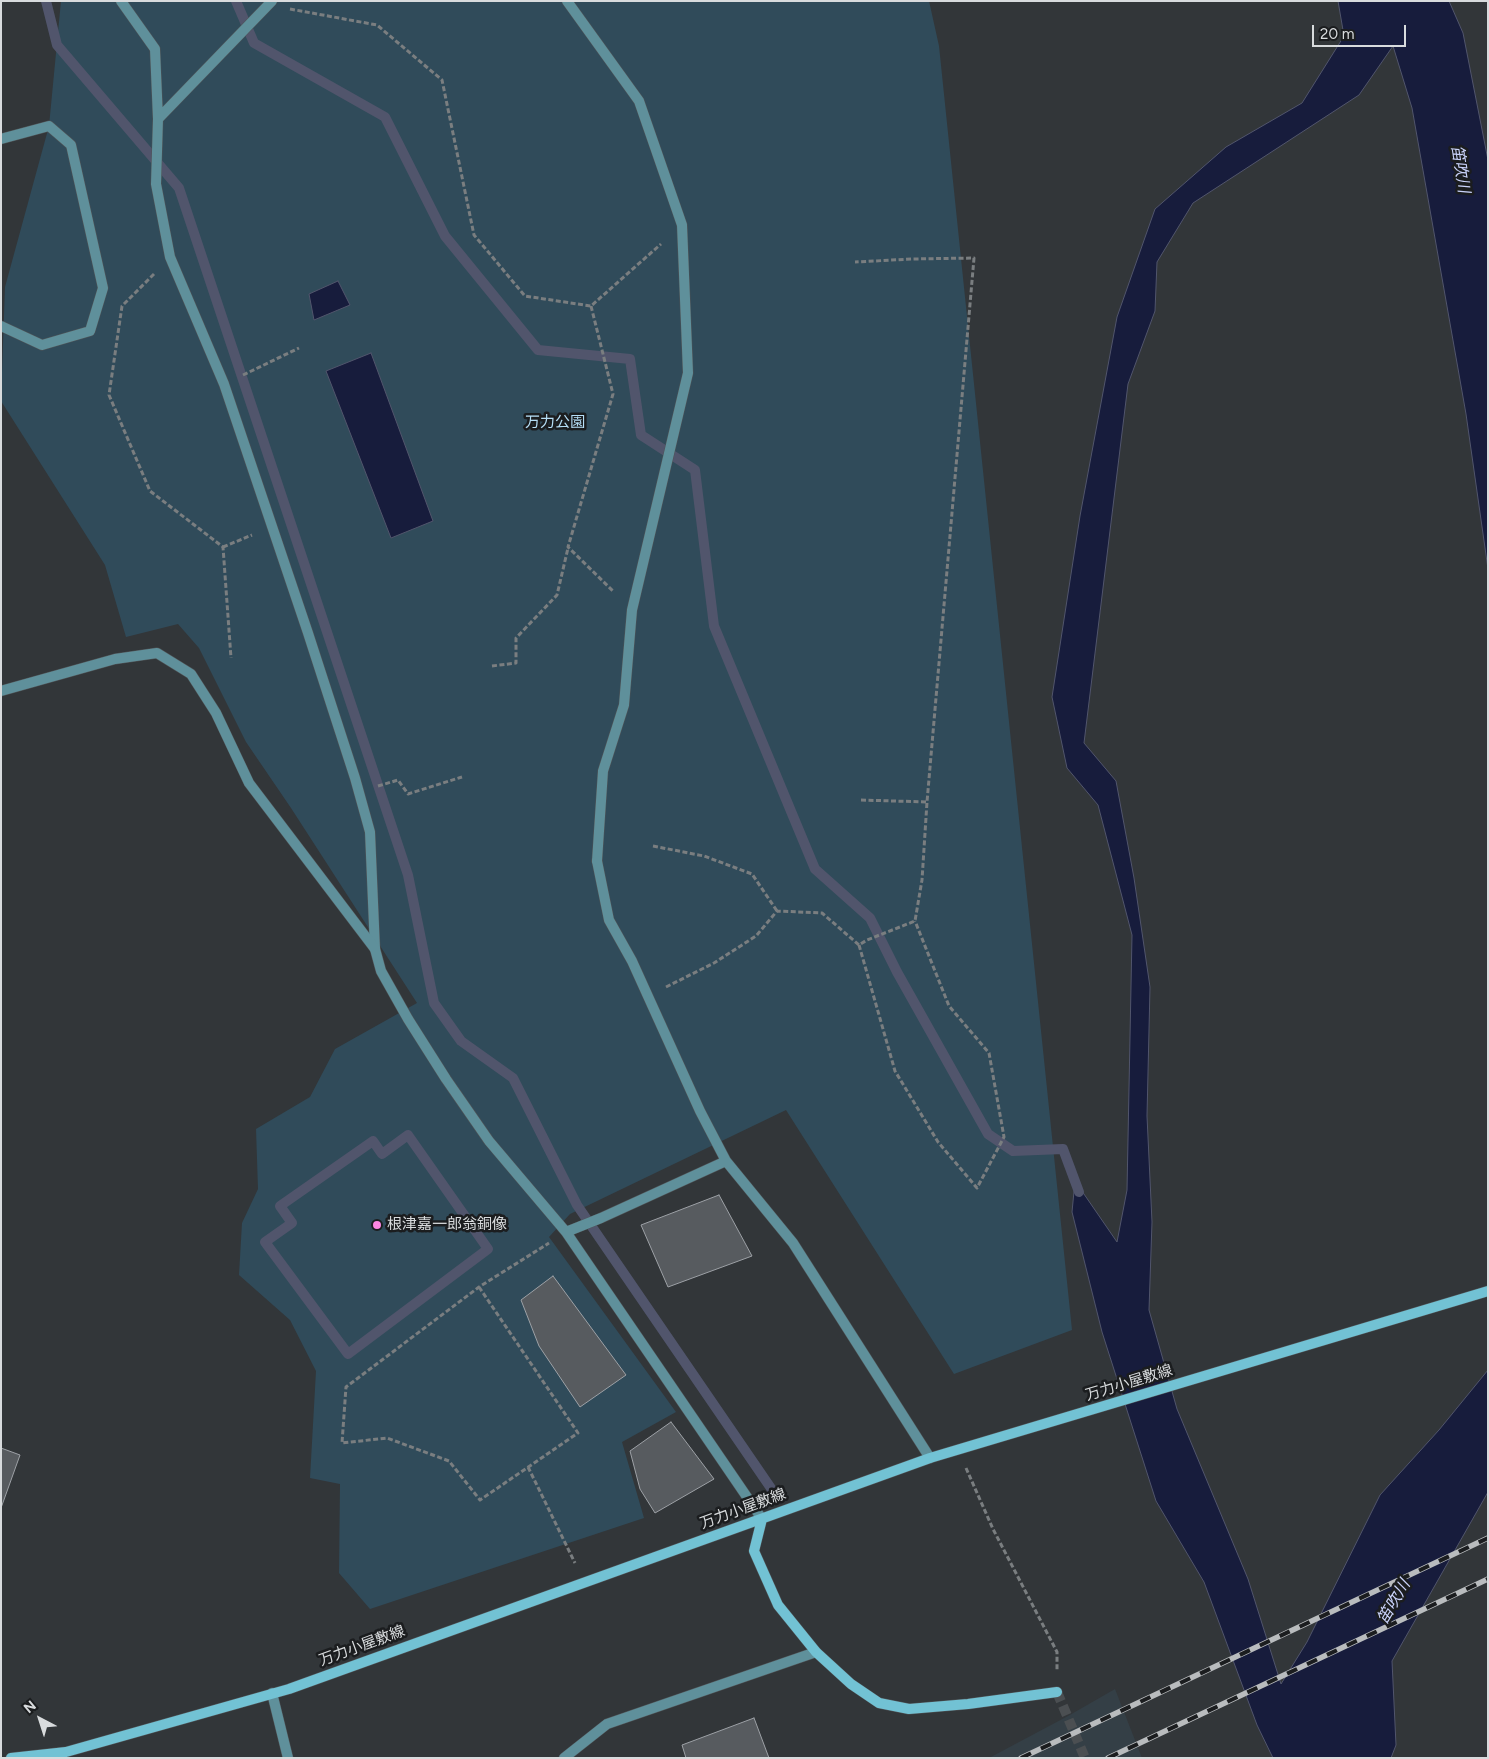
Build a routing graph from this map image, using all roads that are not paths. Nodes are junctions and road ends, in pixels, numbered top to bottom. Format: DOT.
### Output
graph roads {
  1 [pos="121,1"];
  2 [pos="567,1"];
  3 [pos="270,3"];
  4 [pos="158,119"];
  5 [pos="1,139"];
  6 [pos="1,326"];
  7 [pos="1,691"];
  8 [pos="375,950"];
  9 [pos="726,1161"];
  10 [pos="566,1232"];
  11 [pos="1488,1291"];
  12 [pos="930,1458"];
  13 [pos="762,1518"];
  14 [pos="816,1652"];
  15 [pos="1057,1692"];
  16 [pos="272,1693"];
  17 [pos="11,1758"];
  18 [pos="288,1758"];
  19 [pos="564,1758"];
  1 -- 4 [label="street"];
  2 -- 9 [label="street"];
  3 -- 4 [label="street"];
  4 -- 8 [label="street"];
  5 -- 6 [label="street"];
  7 -- 8 [label="street"];
  8 -- 10 [label="street"];
  9 -- 10 [label="street"];
  9 -- 12 [label="street"];
  10 -- 13 [label="street"];
  11 -- 12 [label="main road, 万力小屋敷線"];
  12 -- 13 [label="main road, 万力小屋敷線"];
  13 -- 14 [label="main road"];
  13 -- 16 [label="main road, 万力小屋敷線"];
  14 -- 15 [label="main road"];
  14 -- 19 [label="street"];
  16 -- 17 [label="main road, 万力小屋敷線"];
  16 -- 18 [label="street"];
}
